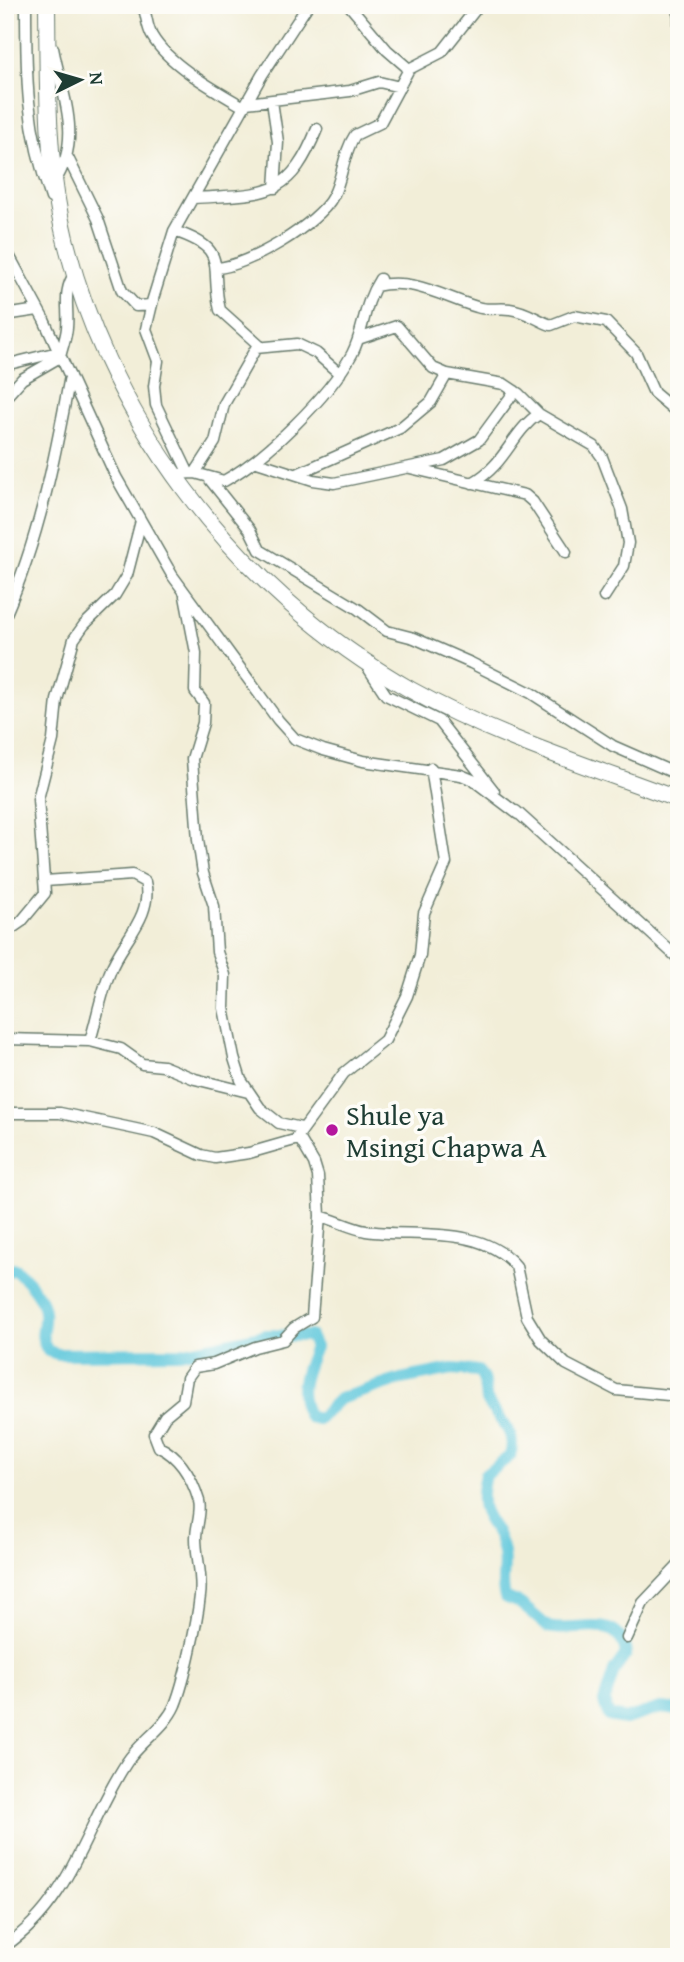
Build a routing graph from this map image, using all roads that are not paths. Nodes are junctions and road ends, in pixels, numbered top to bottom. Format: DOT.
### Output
graph roads {
  1 [pos="26,5"];
  2 [pos="135,5"];
  3 [pos="307,5"];
  4 [pos="349,5"];
  5 [pos="479,5"];
  6 [pos="47,10"];
  7 [pos="679,11"];
  8 [pos="679,40"];
  9 [pos="409,69"];
  10 [pos="400,88"];
  11 [pos="272,102"];
  12 [pos="245,105"];
  13 [pos="317,129"];
  14 [pos="68,158"];
  15 [pos="54,183"];
  16 [pos="275,188"];
  17 [pos="194,198"];
  18 [pos="60,218"];
  19 [pos="174,231"];
  20 [pos="5,248"];
  21 [pos="217,268"];
  22 [pos="75,273"];
  23 [pos="153,300"];
  24 [pos="38,310"];
  25 [pos="5,315"];
  26 [pos="358,339"];
  27 [pos="260,346"];
  28 [pos="59,355"];
  29 [pos="5,365"];
  30 [pos="340,374"];
  31 [pos="447,374"];
  32 [pos="70,376"];
  33 [pos="515,391"];
  34 [pos="5,398"];
  35 [pos="539,414"];
  36 [pos="679,414"];
  37 [pos="254,461"];
  38 [pos="410,468"];
  39 [pos="186,473"];
  40 [pos="297,474"];
  41 [pos="209,480"];
  42 [pos="472,483"];
  43 [pos="141,521"];
  44 [pos="566,552"];
  45 [pos="184,592"];
  46 [pos="604,597"];
  47 [pos="5,615"];
  48 [pos="362,657"];
  49 [pos="431,768"];
  50 [pos="679,775"];
  51 [pos="679,800"];
  52 [pos="519,814"];
  53 [pos="5,873"];
  54 [pos="45,881"];
  55 [pos="5,916"];
  56 [pos="5,933"];
  57 [pos="676,953"];
  58 [pos="5,1039"];
  59 [pos="90,1041"];
  60 [pos="248,1092"];
  61 [pos="5,1113"];
  62 [pos="300,1134"];
  63 [pos="320,1216"];
  64 [pos="679,1396"];
  65 [pos="679,1565"];
  66 [pos="626,1638"];
  67 [pos="5,1946"];
  1 -- 18 [label="street"];
  2 -- 12 [label="street"];
  3 -- 12 [label="street"];
  4 -- 9 [label="street"];
  5 -- 9 [label="street"];
  6 -- 14 [label="street"];
  6 -- 15 [label="highway"];
  7 -- 8 [label="street"];
  9 -- 10 [label="street"];
  10 -- 11 [label="street"];
  10 -- 21 [label="street"];
  11 -- 12 [label="street"];
  11 -- 16 [label="street"];
  12 -- 19 [label="street"];
  13 -- 16 [label="street"];
  14 -- 15 [label="street"];
  14 -- 23 [label="street"];
  15 -- 18 [label="highway"];
  16 -- 17 [label="street"];
  18 -- 22 [label="highway"];
  19 -- 21 [label="street"];
  19 -- 23 [label="street"];
  20 -- 24 [label="street"];
  21 -- 27 [label="street"];
  22 -- 28 [label="street"];
  22 -- 39 [label="highway"];
  23 -- 39 [label="street"];
  24 -- 25 [label="street"];
  24 -- 28 [label="street"];
  26 -- 30 [label="street"];
  26 -- 31 [label="street"];
  26 -- 36 [label="street"];
  27 -- 30 [label="street"];
  27 -- 39 [label="street"];
  28 -- 29 [label="street"];
  28 -- 32 [label="street"];
  28 -- 34 [label="street"];
  30 -- 37 [label="street"];
  31 -- 33 [label="street"];
  31 -- 40 [label="street"];
  32 -- 43 [label="street"];
  32 -- 47 [label="street"];
  33 -- 35 [label="street"];
  33 -- 38 [label="street"];
  35 -- 42 [label="street"];
  35 -- 46 [label="street"];
  37 -- 40 [label="street"];
  37 -- 41 [label="street"];
  38 -- 40 [label="street"];
  38 -- 42 [label="street"];
  39 -- 41 [label="street"];
  39 -- 48 [label="highway"];
  41 -- 50 [label="street"];
  42 -- 44 [label="street"];
  43 -- 45 [label="street"];
  43 -- 54 [label="street"];
  45 -- 49 [label="street"];
  45 -- 60 [label="street"];
  48 -- 51 [label="highway"];
  48 -- 52 [label="street"];
  49 -- 52 [label="street"];
  49 -- 62 [label="street"];
  52 -- 57 [label="street"];
  53 -- 55 [label="street"];
  54 -- 56 [label="street"];
  54 -- 59 [label="street"];
  58 -- 59 [label="street"];
  59 -- 60 [label="street"];
  60 -- 62 [label="street"];
  61 -- 62 [label="street"];
  62 -- 63 [label="street"];
  63 -- 64 [label="street"];
  63 -- 67 [label="street"];
  65 -- 66 [label="street"];
}
